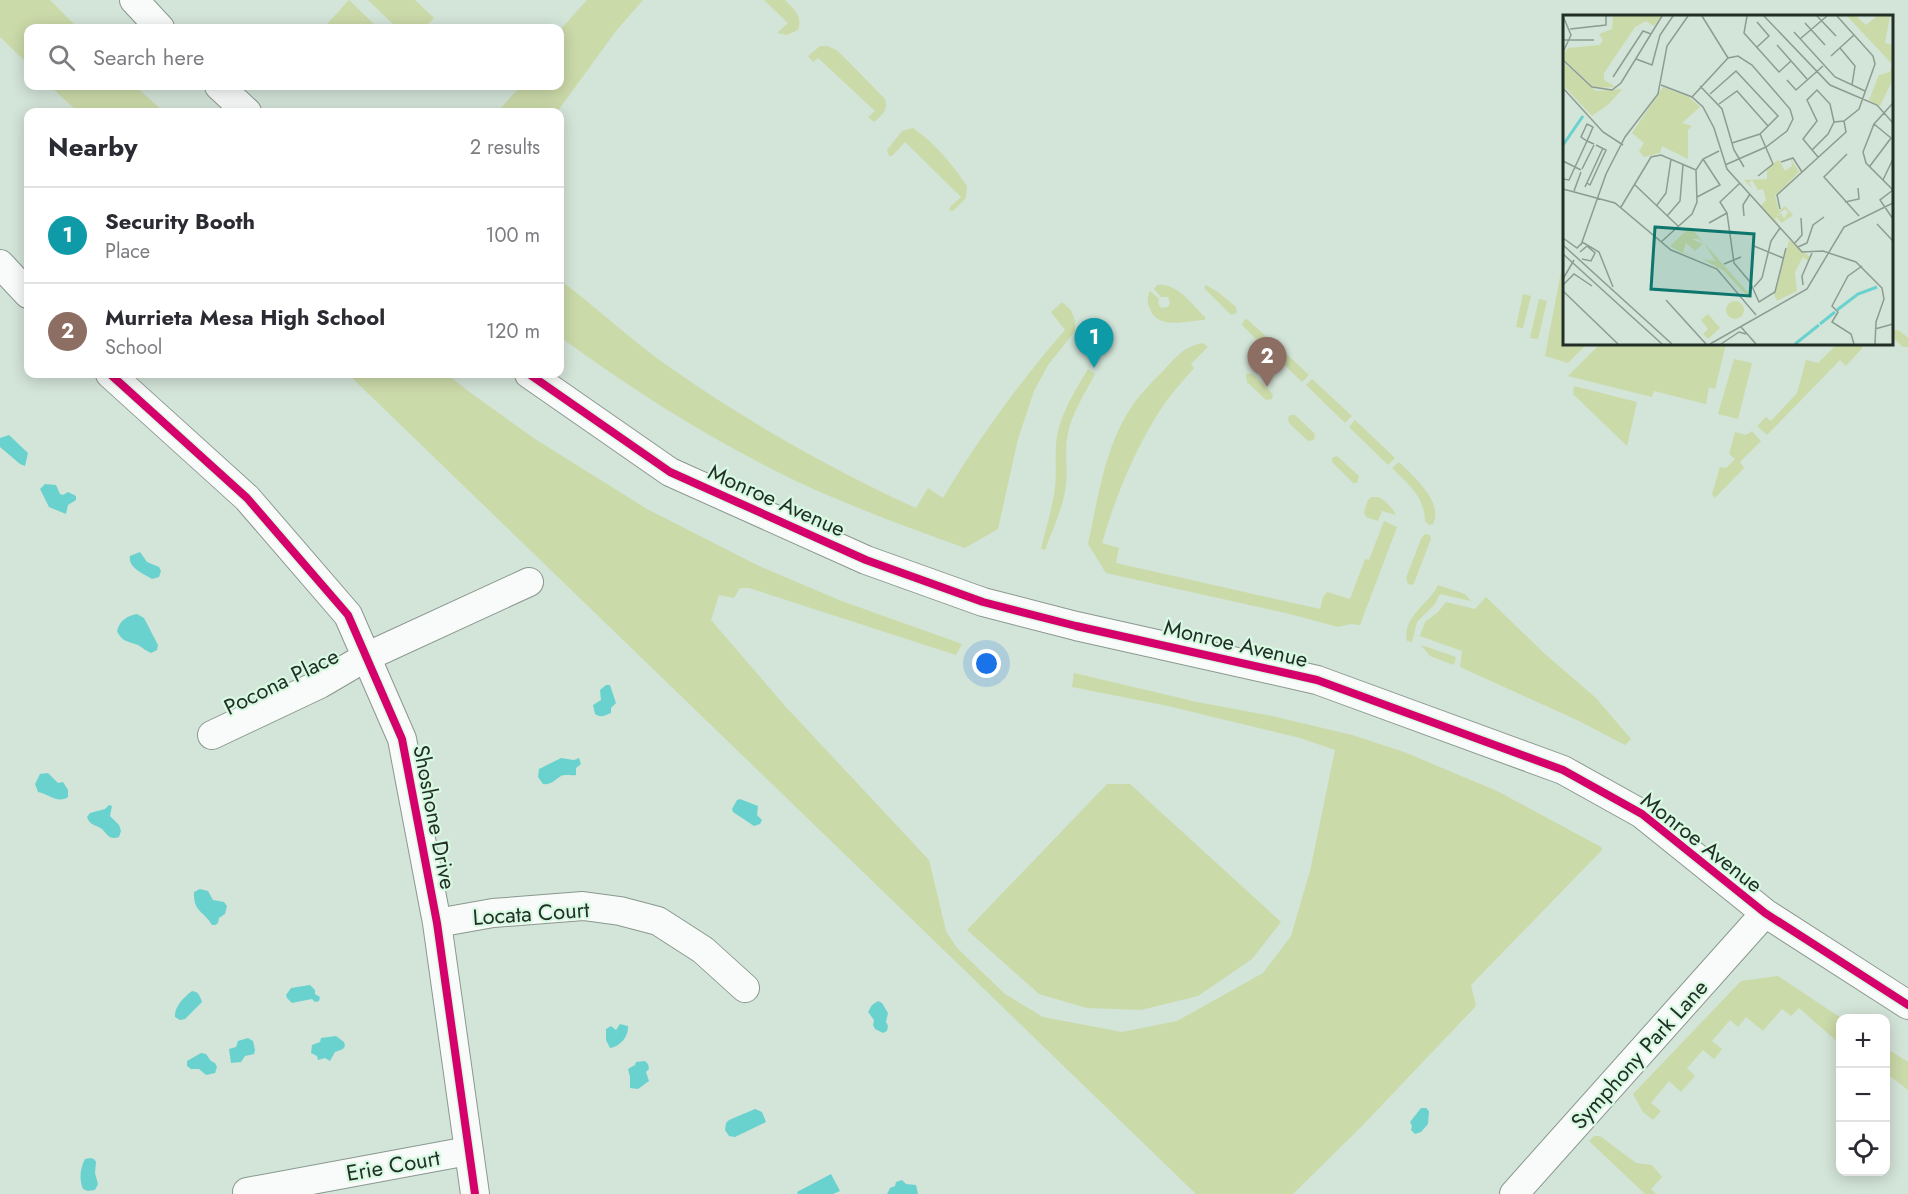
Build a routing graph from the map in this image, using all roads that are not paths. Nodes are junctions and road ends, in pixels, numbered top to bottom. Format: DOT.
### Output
graph roads {
  1 [pos="134,0"];
  2 [pos="156,24"];
  3 [pos="223,90"];
  4 [pos="243,108"];
  5 [pos="0,264"];
  6 [pos="24,290"];
  7 [pos="114,378"];
  8 [pos="535,378"];
  9 [pos="529,582"];
  10 [pos="366,657"];
  11 [pos="212,735"];
  12 [pos="1765,913"];
  13 [pos="437,923"];
  14 [pos="745,988"];
  15 [pos="1908,1005"];
  16 [pos="468,1151"];
  17 [pos="247,1192"];
  18 [pos="475,1194"];
  19 [pos="1514,1194"];
  1 -- 2 [label="street"];
  3 -- 4 [label="street"];
  5 -- 6 [label="street"];
  7 -- 10 [label="street, Shoshone Drive"];
  8 -- 12 [label="street, Monroe Avenue"];
  9 -- 10 [label="street, Pocona Place"];
  10 -- 11 [label="street, Pocona Place"];
  10 -- 13 [label="street, Shoshone Drive"];
  12 -- 15 [label="street, Monroe Avenue"];
  12 -- 19 [label="street, Symphony Park Lane"];
  13 -- 14 [label="street, Locata Court"];
  13 -- 16 [label="street, Shoshone Drive"];
  16 -- 17 [label="street, Erie Court"];
  16 -- 18 [label="street, Shoshone Drive"];
}
